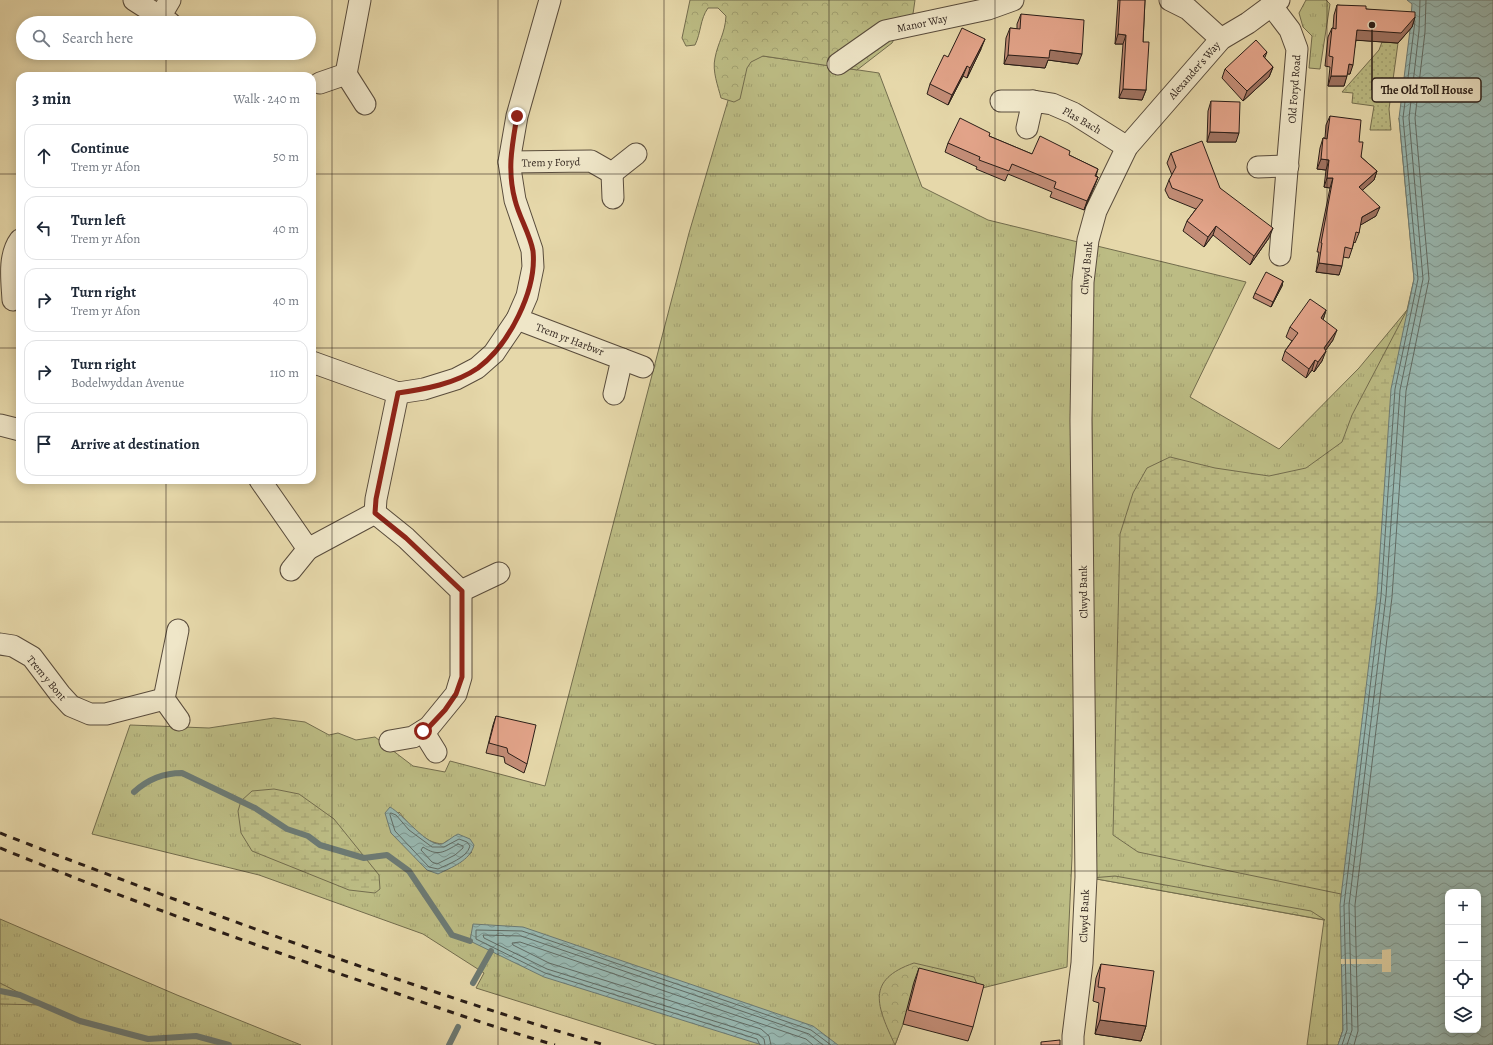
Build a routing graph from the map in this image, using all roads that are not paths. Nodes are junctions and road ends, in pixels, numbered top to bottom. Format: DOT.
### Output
graph roads {
  1 [pos="134,0"];
  2 [pos="360,0"];
  3 [pos="550,0"];
  4 [pos="1013,0"];
  5 [pos="1170,0"];
  6 [pos="1275,2"];
  7 [pos="167,13"];
  8 [pos="1221,39"];
  9 [pos="838,64"];
  10 [pos="346,74"];
  11 [pos="320,83"];
  12 [pos="1001,101"];
  13 [pos="1033,101"];
  14 [pos="365,104"];
  15 [pos="1027,128"];
  16 [pos="1127,147"];
  17 [pos="636,154"];
  18 [pos="510,162"];
  19 [pos="1288,166"];
  20 [pos="1258,167"];
  21 [pos="612,173"];
  22 [pos="613,198"];
  23 [pos="16,250"];
  24 [pos="1280,255"];
  25 [pos="13,300"];
  26 [pos="517,319"];
  27 [pos="622,360"];
  28 [pos="316,363"];
  29 [pos="643,367"];
  30 [pos="398,393"];
  31 [pos="614,394"];
  32 [pos="0,425"];
  33 [pos="16,429"];
  34 [pos="263,484"];
  35 [pos="375,513"];
  36 [pos="308,549"];
  37 [pos="291,570"];
  38 [pos="499,573"];
  39 [pos="462,591"];
  40 [pos="178,630"];
  41 [pos="0,644"];
  42 [pos="164,699"];
  43 [pos="179,720"];
  44 [pos="423,731"];
  45 [pos="390,741"];
  46 [pos="436,752"];
  47 [pos="1073,1045"];
  1 -- 7 [label="street"];
  2 -- 10 [label="street"];
  3 -- 18 [label="street"];
  4 -- 9 [label="street, Manor Way"];
  5 -- 8 [label="street"];
  6 -- 8 [label="street, Alexander's Way"];
  6 -- 19 [label="street, Old Foryd Road"];
  8 -- 16 [label="street, Alexander's Way"];
  10 -- 11 [label="street"];
  10 -- 14 [label="street"];
  12 -- 13 [label="street, Plas Bach"];
  13 -- 15 [label="street"];
  13 -- 16 [label="street, Plas Bach"];
  16 -- 47 [label="street, Clwyd Bank"];
  17 -- 21 [label="street"];
  18 -- 21 [label="street, Trem y Foryd"];
  18 -- 26 [label="street"];
  19 -- 20 [label="street"];
  19 -- 24 [label="street, Old Foryd Road"];
  21 -- 22 [label="street"];
  23 -- 25 [label="street"];
  26 -- 27 [label="street, Trem yr Harbwr"];
  26 -- 30 [label="street"];
  27 -- 29 [label="street, Trem yr Harbwr"];
  27 -- 31 [label="street"];
  28 -- 30 [label="street"];
  30 -- 35 [label="street"];
  32 -- 33 [label="street"];
  34 -- 36 [label="street"];
  35 -- 36 [label="street"];
  35 -- 39 [label="street"];
  36 -- 37 [label="street"];
  38 -- 39 [label="street"];
  39 -- 44 [label="street"];
  40 -- 42 [label="street"];
  41 -- 42 [label="street, Trem y Bont"];
  42 -- 43 [label="street"];
  44 -- 45 [label="street"];
  44 -- 46 [label="street"];
}
